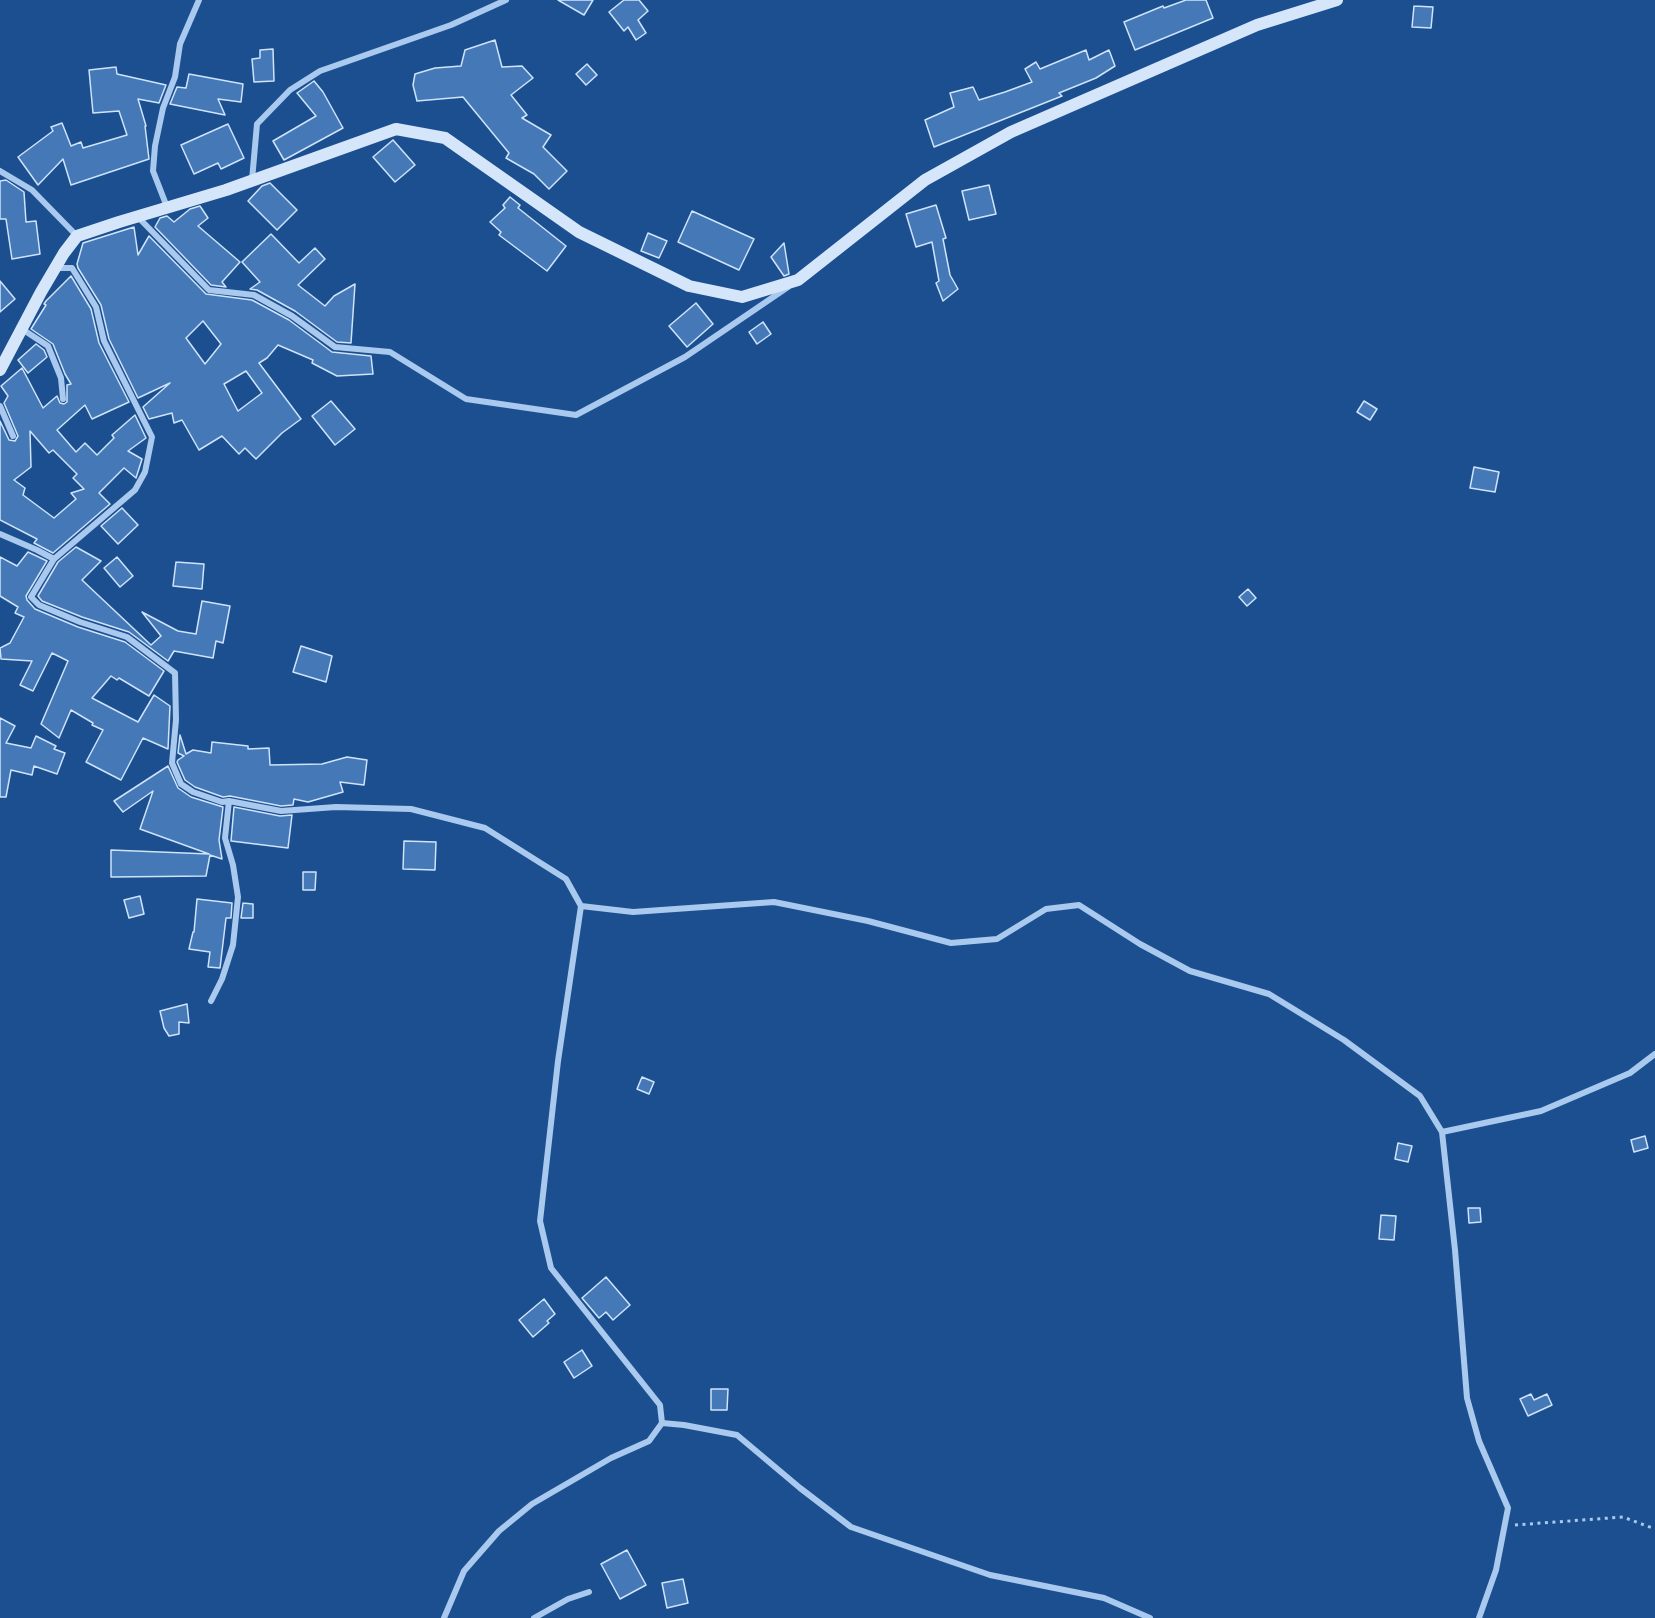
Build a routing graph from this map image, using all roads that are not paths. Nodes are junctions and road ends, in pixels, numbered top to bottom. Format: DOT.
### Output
graph roads {
  1 [pos="199,0"];
  2 [pos="506,0"];
  3 [pos="1337,0"];
  4 [pos="1320,3"];
  5 [pos="0,171"];
  6 [pos="252,180"];
  7 [pos="167,207"];
  8 [pos="138,216"];
  9 [pos="77,236"];
  10 [pos="55,268"];
  11 [pos="798,280"];
  12 [pos="22,329"];
  13 [pos="0,370"];
  14 [pos="63,399"];
  15 [pos="0,406"];
  16 [pos="13,436"];
  17 [pos="0,534"];
  18 [pos="54,559"];
  19 [pos="229,801"];
  20 [pos="581,906"];
  21 [pos="211,1001"];
  22 [pos="1655,1054"];
  23 [pos="1442,1132"];
  24 [pos="662,1423"];
  25 [pos="590,1592"];
  26 [pos="444,1618"];
  27 [pos="534,1618"];
  28 [pos="1150,1618"];
  29 [pos="1479,1618"];
  1 -- 7 [label="street"];
  2 -- 6 [label="street"];
  3 -- 4 [label="main road"];
  4 -- 11 [label="main road"];
  5 -- 9 [label="street"];
  6 -- 7 [label="main road"];
  6 -- 11 [label="main road"];
  7 -- 8 [label="main road"];
  8 -- 9 [label="main road"];
  8 -- 11 [label="street"];
  9 -- 10 [label="main road"];
  10 -- 12 [label="main road"];
  10 -- 18 [label="street"];
  12 -- 13 [label="main road"];
  12 -- 14 [label="street"];
  15 -- 16 [label="street"];
  17 -- 18 [label="street"];
  18 -- 19 [label="street"];
  19 -- 20 [label="street"];
  19 -- 21 [label="street"];
  20 -- 23 [label="street"];
  20 -- 24 [label="street"];
  22 -- 23 [label="street"];
  23 -- 29 [label="street"];
  24 -- 26 [label="street"];
  24 -- 28 [label="street"];
  25 -- 27 [label="street"];
}
